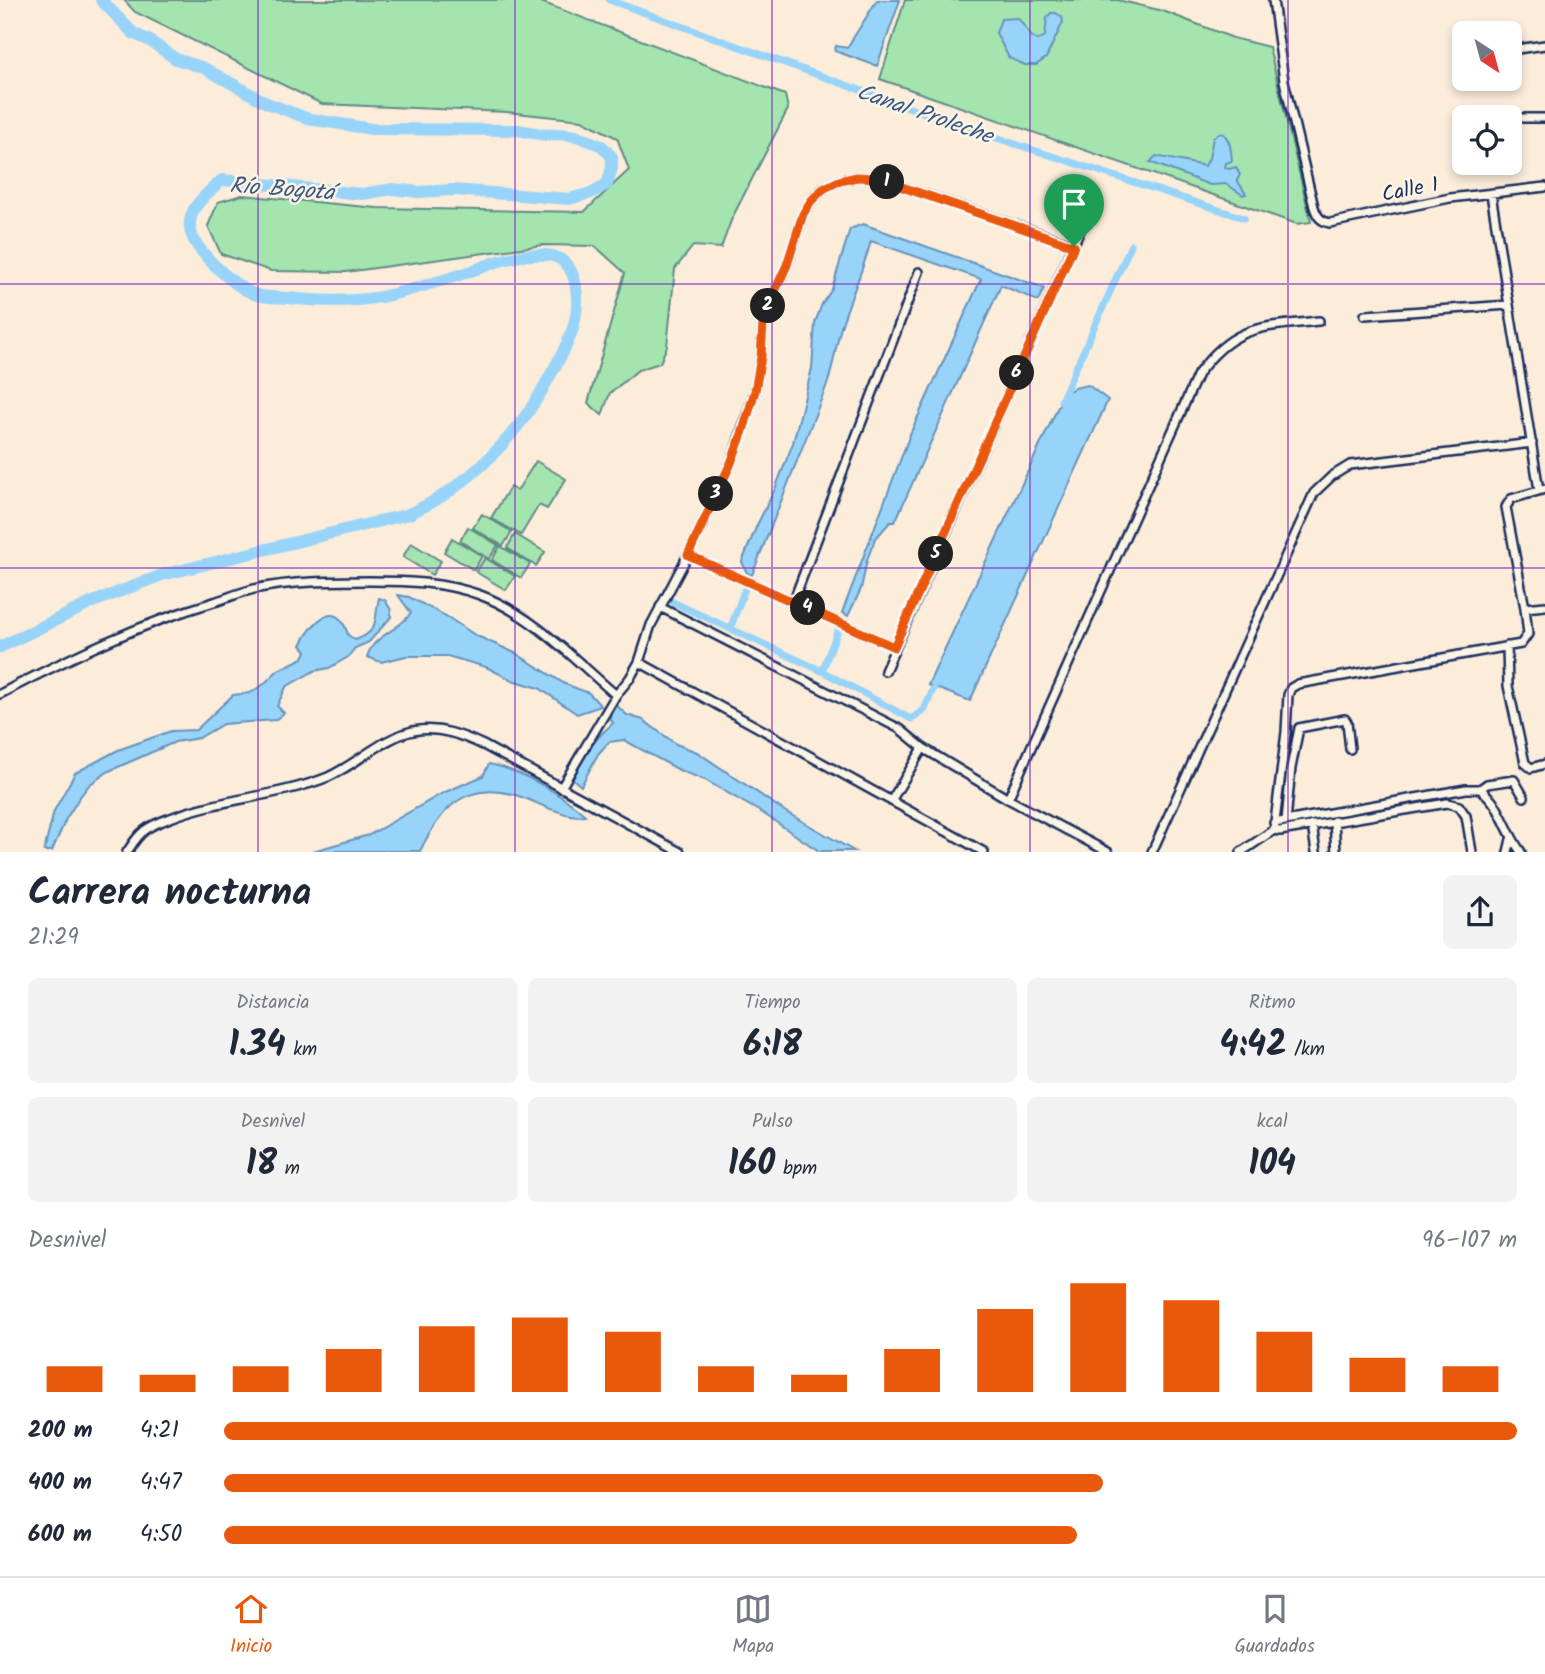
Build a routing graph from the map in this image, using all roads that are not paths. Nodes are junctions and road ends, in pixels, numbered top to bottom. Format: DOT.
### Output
graph roads {
  1 [pos="1273,0"];
  2 [pos="1545,45"];
  3 [pos="1522,49"];
  4 [pos="1523,118"];
  5 [pos="1545,118"];
  6 [pos="1545,187"];
  7 [pos="1491,194"];
  8 [pos="1085,219"];
  9 [pos="1074,246"];
  10 [pos="919,272"];
  11 [pos="1509,305"];
  12 [pos="1365,315"];
  13 [pos="1320,321"];
  14 [pos="1532,443"];
  15 [pos="1542,489"];
  16 [pos="688,555"];
  17 [pos="793,602"];
  18 [pos="1545,606"];
  19 [pos="660,607"];
  20 [pos="1525,608"];
  21 [pos="1507,646"];
  22 [pos="894,647"];
  23 [pos="639,662"];
  24 [pos="884,671"];
  25 [pos="0,694"];
  26 [pos="616,695"];
  27 [pos="923,748"];
  28 [pos="1350,749"];
  29 [pos="1545,764"];
  30 [pos="561,788"];
  31 [pos="1480,789"];
  32 [pos="1524,797"];
  33 [pos="1008,799"];
  34 [pos="891,801"];
  35 [pos="1286,821"];
  36 [pos="1334,821"];
  37 [pos="1312,825"];
  38 [pos="1274,826"];
  39 [pos="1511,839"];
  40 [pos="127,852"];
  41 [pos="680,852"];
  42 [pos="984,852"];
  43 [pos="1108,852"];
  44 [pos="1152,852"];
  45 [pos="1241,852"];
  46 [pos="1316,852"];
  47 [pos="1336,852"];
  48 [pos="1472,852"];
  49 [pos="1508,852"];
  50 [pos="1521,852"];
  1 -- 7 [label="street, Calle 1"];
  2 -- 3 [label="street"];
  4 -- 5 [label="street"];
  6 -- 7 [label="street, Calle 1"];
  7 -- 11 [label="street"];
  8 -- 9 [label="street"];
  9 -- 16 [label="street"];
  9 -- 22 [label="street"];
  10 -- 17 [label="street"];
  11 -- 12 [label="street"];
  11 -- 14 [label="street"];
  13 -- 33 [label="street"];
  14 -- 15 [label="street"];
  14 -- 44 [label="street"];
  15 -- 20 [label="street"];
  16 -- 17 [label="street"];
  16 -- 19 [label="street"];
  17 -- 22 [label="street"];
  18 -- 20 [label="street"];
  19 -- 23 [label="street"];
  19 -- 27 [label="street"];
  20 -- 21 [label="street"];
  21 -- 29 [label="street"];
  21 -- 38 [label="street"];
  22 -- 24 [label="street"];
  23 -- 26 [label="street"];
  23 -- 34 [label="street"];
  25 -- 26 [label="street"];
  26 -- 30 [label="street"];
  27 -- 33 [label="street"];
  27 -- 34 [label="street"];
  28 -- 35 [label="street"];
  30 -- 40 [label="street"];
  30 -- 41 [label="street"];
  31 -- 32 [label="street"];
  31 -- 35 [label="street"];
  31 -- 39 [label="street"];
  33 -- 43 [label="street"];
  34 -- 42 [label="street"];
  35 -- 38 [label="street"];
  36 -- 37 [label="street"];
  36 -- 47 [label="street"];
  36 -- 48 [label="street"];
  37 -- 38 [label="street"];
  37 -- 46 [label="street"];
  38 -- 45 [label="street"];
  39 -- 49 [label="street"];
  39 -- 50 [label="street"];
}
